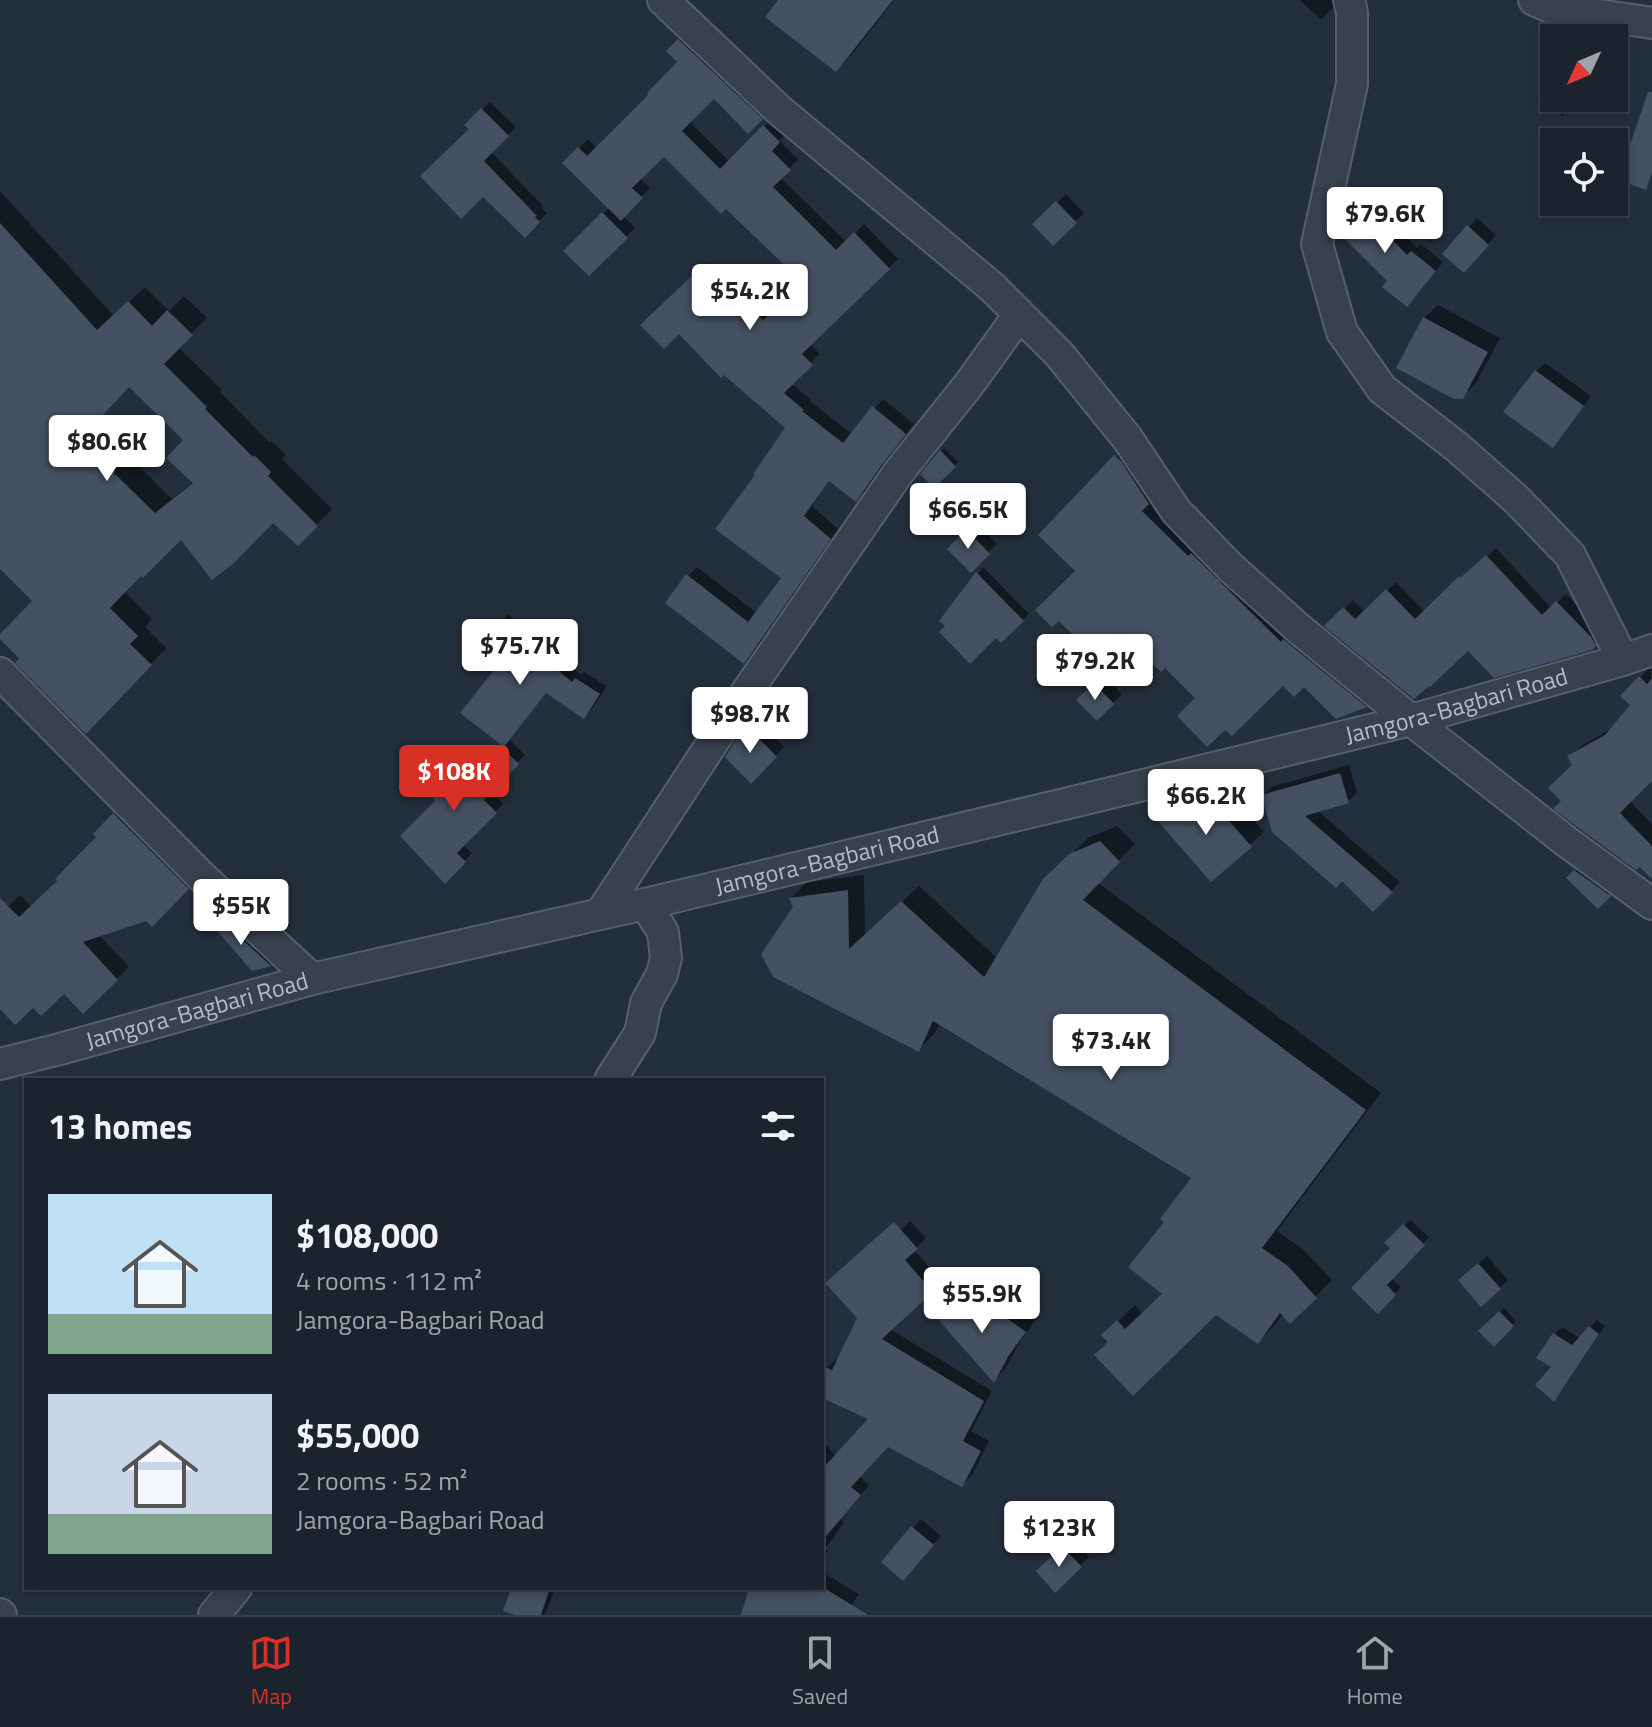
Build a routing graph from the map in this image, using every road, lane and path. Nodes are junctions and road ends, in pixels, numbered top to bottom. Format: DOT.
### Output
graph roads {
  1 [pos="663,0"];
  2 [pos="1349,0"];
  3 [pos="1534,0"];
  4 [pos="1652,23"];
  5 [pos="1019,315"];
  6 [pos="1652,650"];
  7 [pos="1623,660"];
  8 [pos="0,673"];
  9 [pos="1411,720"];
  10 [pos="645,904"];
  11 [pos="1652,904"];
  12 [pos="601,913"];
  13 [pos="312,979"];
  14 [pos="0,1064"];
  15 [pos="611,1078"];
  16 [pos="234,1590"];
  17 [pos="214,1615"];
  1 -- 5 [label="street"];
  2 -- 7 [label="street"];
  3 -- 4 [label="street"];
  5 -- 9 [label="street"];
  5 -- 12 [label="street"];
  6 -- 7 [label="street, Jamgora-Bagbari Road"];
  7 -- 9 [label="street, Jamgora-Bagbari Road"];
  8 -- 13 [label="street"];
  9 -- 10 [label="street, Jamgora-Bagbari Road"];
  9 -- 11 [label="street"];
  10 -- 12 [label="street, Jamgora-Bagbari Road"];
  10 -- 15 [label="street"];
  12 -- 13 [label="street, Jamgora-Bagbari Road"];
  13 -- 14 [label="street, Jamgora-Bagbari Road"];
  16 -- 17 [label="street"];
}
